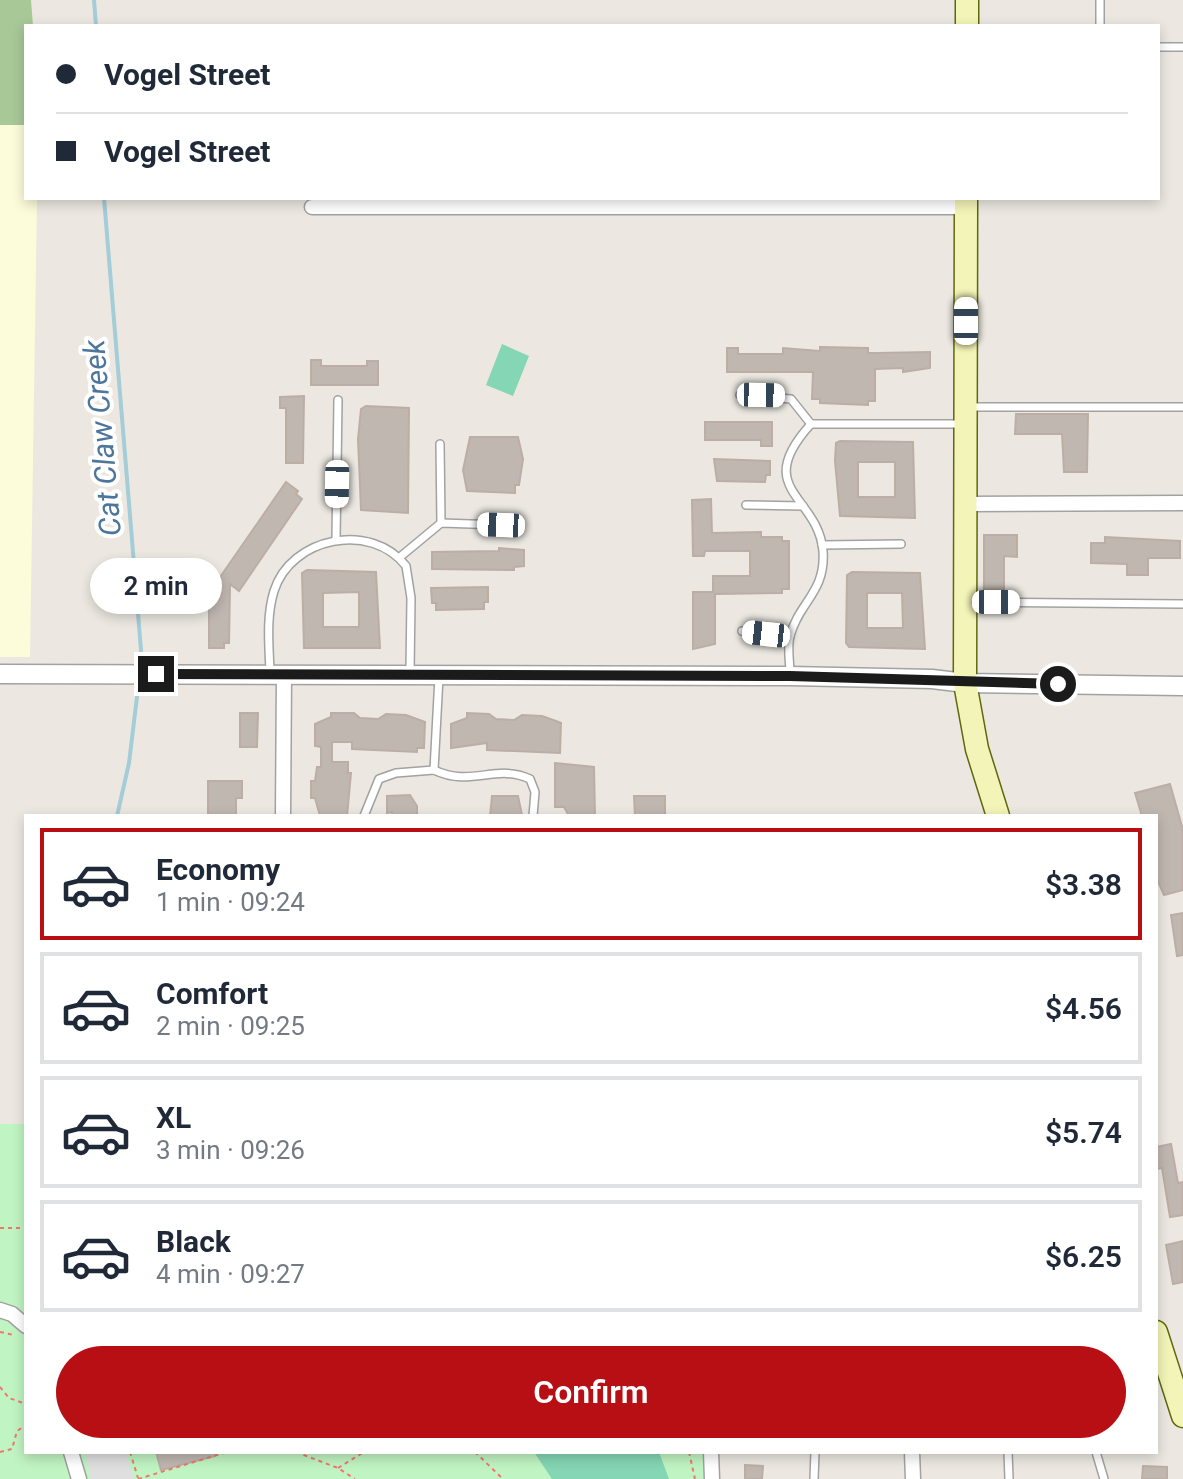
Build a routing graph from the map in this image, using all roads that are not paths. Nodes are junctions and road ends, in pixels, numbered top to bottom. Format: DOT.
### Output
graph roads {
  1 [pos="967,0"];
  2 [pos="1100,0"];
  3 [pos="967,24"];
  4 [pos="1100,24"];
  5 [pos="1160,47"];
  6 [pos="1183,47"];
  7 [pos="559,202"];
  8 [pos="632,202"];
  9 [pos="725,202"];
  10 [pos="757,202"];
  11 [pos="966,202"];
  12 [pos="312,207"];
  13 [pos="740,395"];
  14 [pos="338,400"];
  15 [pos="1183,407"];
  16 [pos="966,416"];
  17 [pos="811,424"];
  18 [pos="440,444"];
  19 [pos="1183,503"];
  20 [pos="965,504"];
  21 [pos="746,505"];
  22 [pos="803,506"];
  23 [pos="441,523"];
  24 [pos="501,525"];
  25 [pos="336,540"];
  26 [pos="901,544"];
  27 [pos="822,545"];
  28 [pos="400,557"];
  29 [pos="965,602"];
  30 [pos="1183,604"];
  31 [pos="742,631"];
  32 [pos="790,636"];
  33 [pos="0,674"];
  34 [pos="277,674"];
  35 [pos="410,674"];
  36 [pos="439,674"];
  37 [pos="790,676"];
  38 [pos="965,683"];
  39 [pos="1183,686"];
  40 [pos="434,770"];
  41 [pos="283,814"];
  42 [pos="365,814"];
  43 [pos="533,814"];
  44 [pos="997,814"];
  45 [pos="0,1310"];
  46 [pos="24,1324"];
  47 [pos="1158,1346"];
  48 [pos="1161,1367"];
  49 [pos="1179,1390"];
  50 [pos="1183,1416"];
  51 [pos="72,1454"];
  52 [pos="711,1454"];
  53 [pos="815,1454"];
  54 [pos="912,1454"];
  55 [pos="1008,1454"];
  56 [pos="1097,1454"];
  57 [pos="79,1479"];
  58 [pos="712,1479"];
  59 [pos="814,1479"];
  60 [pos="913,1479"];
  61 [pos="1009,1479"];
  62 [pos="1104,1479"];
  1 -- 3 [label="main road"];
  2 -- 4 [label="lane"];
  5 -- 6 [label="lane"];
  7 -- 8 [label="street"];
  7 -- 12 [label="street"];
  8 -- 9 [label="street"];
  9 -- 10 [label="street"];
  10 -- 11 [label="street"];
  11 -- 16 [label="main road"];
  13 -- 17 [label="lane"];
  14 -- 25 [label="lane"];
  15 -- 16 [label="lane"];
  16 -- 17 [label="lane"];
  16 -- 20 [label="main road"];
  17 -- 22 [label="lane"];
  18 -- 23 [label="lane"];
  19 -- 20 [label="street"];
  20 -- 29 [label="main road"];
  21 -- 22 [label="lane"];
  22 -- 27 [label="lane"];
  23 -- 24 [label="lane"];
  23 -- 28 [label="lane"];
  25 -- 28 [label="lane"];
  25 -- 34 [label="lane"];
  26 -- 27 [label="lane"];
  27 -- 32 [label="lane"];
  28 -- 35 [label="lane"];
  29 -- 30 [label="lane"];
  29 -- 38 [label="main road"];
  31 -- 32 [label="lane"];
  32 -- 37 [label="lane"];
  33 -- 34 [label="street"];
  34 -- 35 [label="street"];
  34 -- 41 [label="street"];
  35 -- 36 [label="street"];
  36 -- 37 [label="street"];
  36 -- 40 [label="lane"];
  37 -- 38 [label="street"];
  38 -- 39 [label="street"];
  38 -- 44 [label="main road"];
  40 -- 42 [label="lane"];
  40 -- 43 [label="lane"];
  45 -- 46 [label="street"];
  47 -- 48 [label="main road"];
  48 -- 49 [label="main road"];
  49 -- 50 [label="main road"];
  51 -- 57 [label="street"];
  52 -- 58 [label="street"];
  53 -- 59 [label="lane"];
  54 -- 60 [label="street"];
  55 -- 61 [label="lane"];
  56 -- 62 [label="lane"];
}
